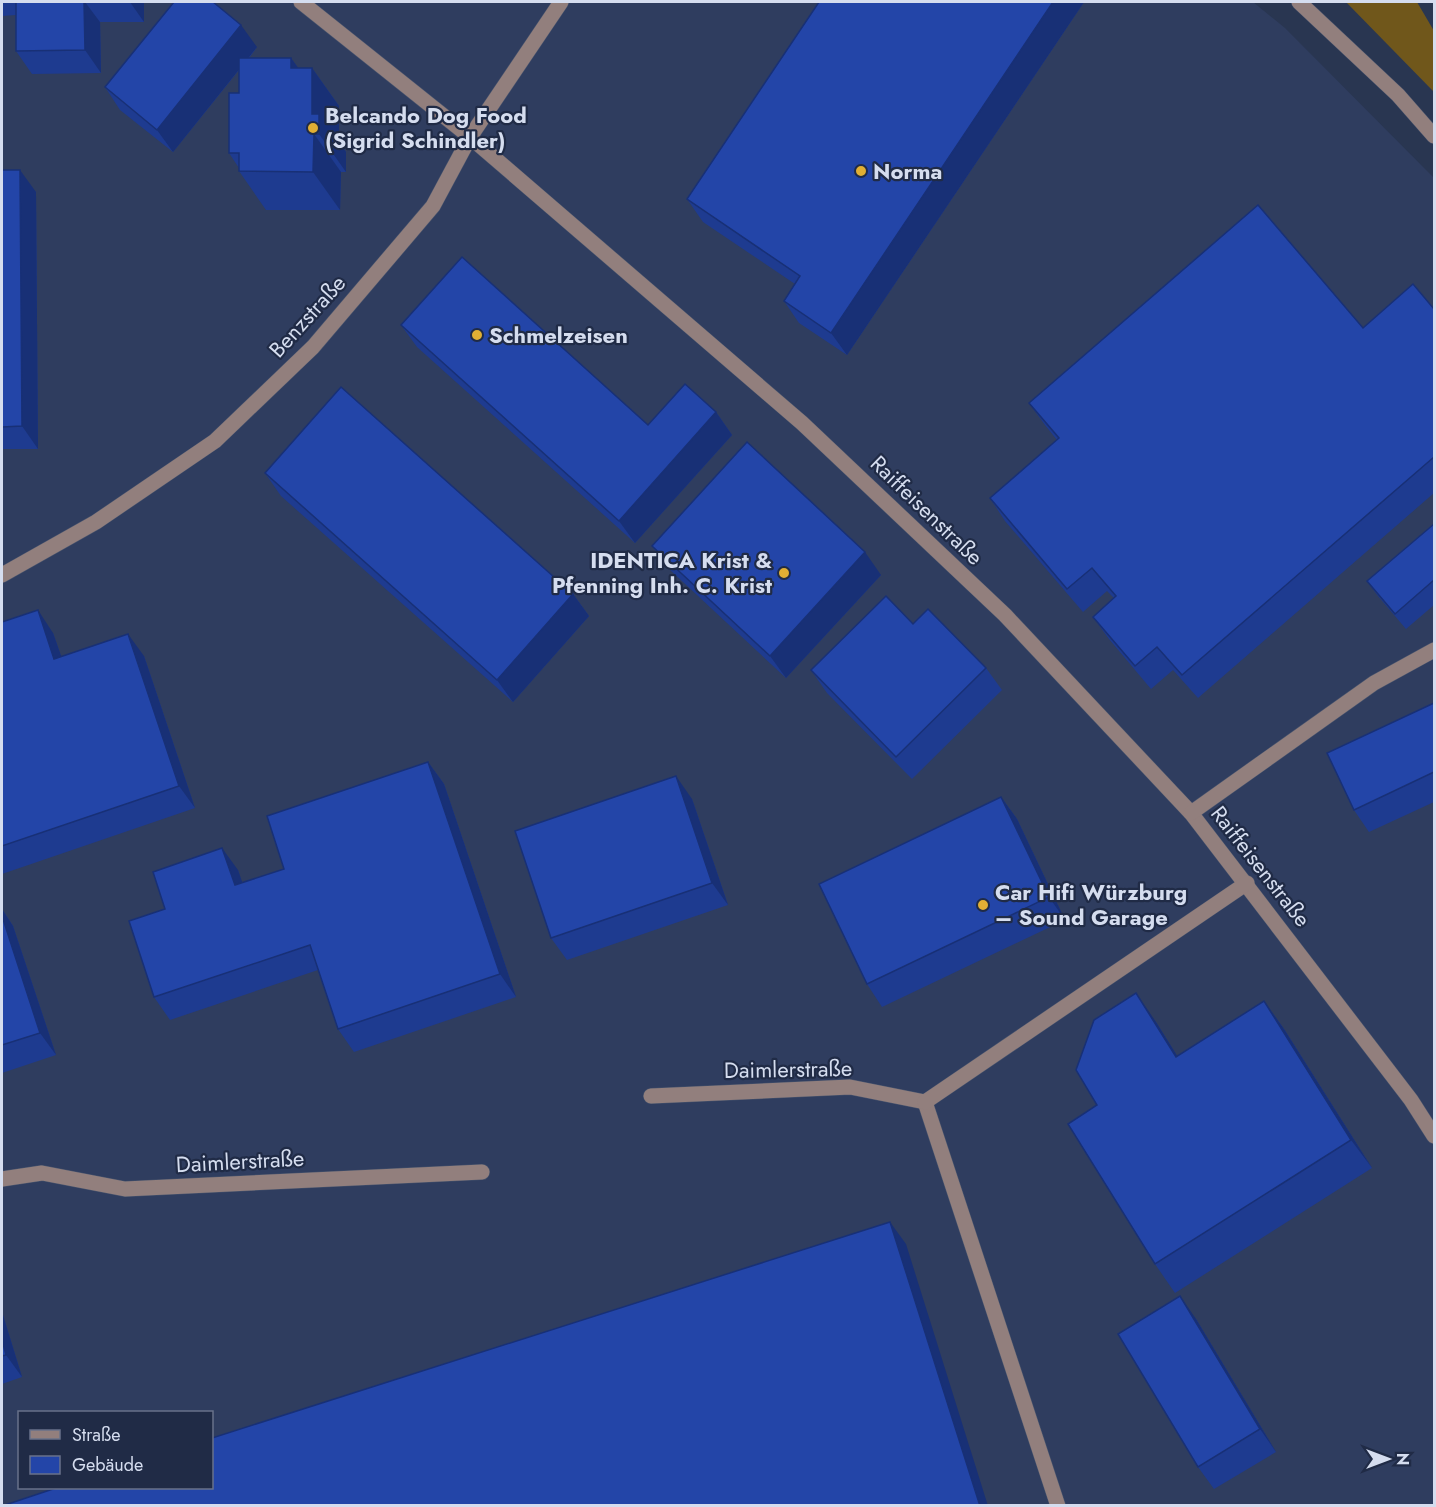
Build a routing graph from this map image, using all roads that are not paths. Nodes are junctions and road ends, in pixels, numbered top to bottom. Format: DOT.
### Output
graph roads {
  1 [pos="301,2"];
  2 [pos="561,2"];
  3 [pos="1299,2"];
  4 [pos="1434,136"];
  5 [pos="470,137"];
  6 [pos="2,574"];
  7 [pos="1434,650"];
  8 [pos="1191,813"];
  9 [pos="1247,883"];
  10 [pos="651,1096"];
  11 [pos="925,1102"];
  12 [pos="1434,1136"];
  13 [pos="482,1172"];
  14 [pos="2,1179"];
  15 [pos="1058,1506"];
  1 -- 5 [label="street, Raiffeisenstraße"];
  2 -- 5 [label="street, Benzstraße"];
  3 -- 4 [label="street"];
  5 -- 6 [label="street, Benzstraße"];
  5 -- 8 [label="street, Raiffeisenstraße"];
  7 -- 8 [label="street"];
  8 -- 9 [label="street, Raiffeisenstraße"];
  9 -- 11 [label="street"];
  9 -- 12 [label="street, Raiffeisenstraße"];
  10 -- 11 [label="street, Daimlerstraße"];
  11 -- 15 [label="street"];
  13 -- 14 [label="street, Daimlerstraße"];
}
